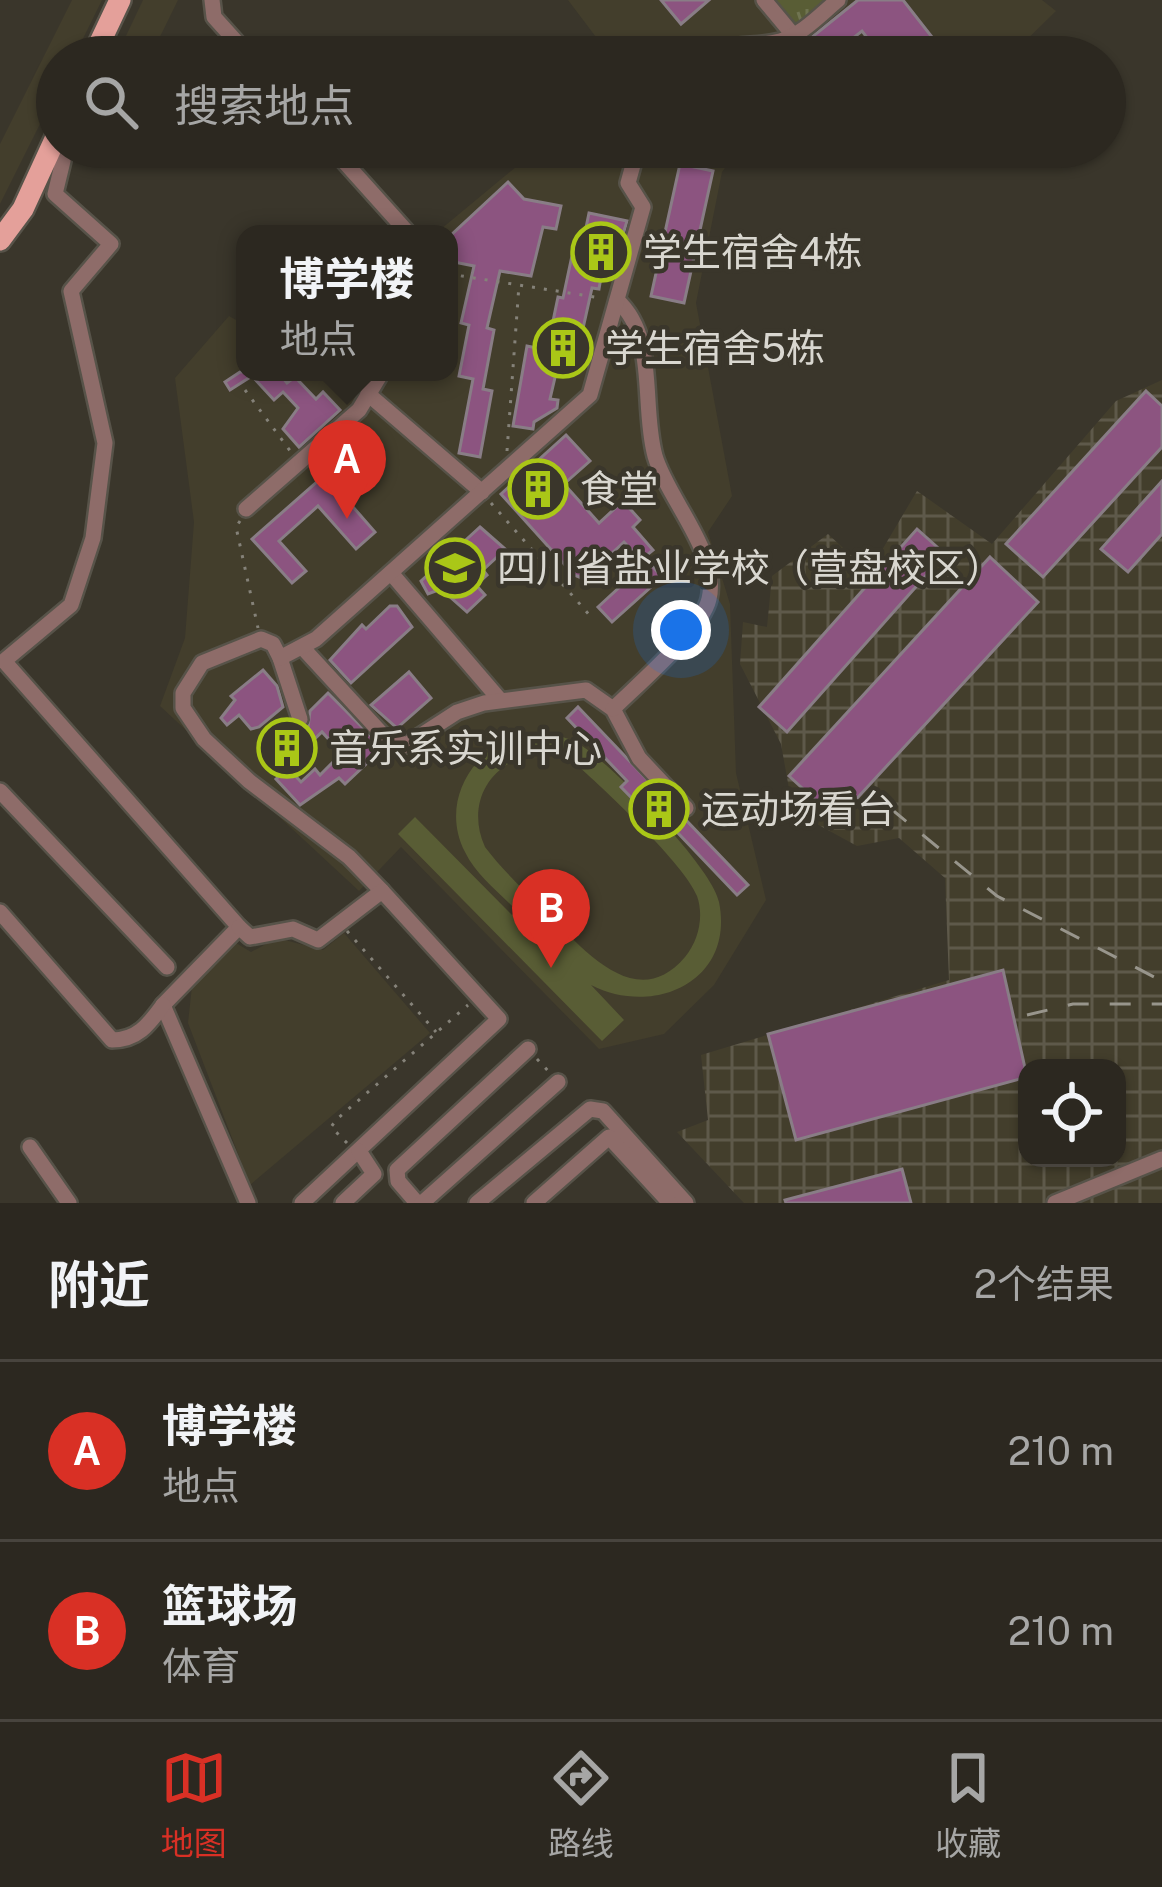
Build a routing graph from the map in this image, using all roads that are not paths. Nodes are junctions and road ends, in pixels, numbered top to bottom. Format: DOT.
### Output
graph roads {
  1 [pos="120,0"];
  2 [pos="212,0"];
  3 [pos="764,0"];
  4 [pos="838,0"];
  5 [pos="103,36"];
  6 [pos="231,36"];
  7 [pos="794,36"];
  8 [pos="42,168"];
  9 [pos="61,168"];
  10 [pos="350,168"];
  11 [pos="632,168"];
  12 [pos="401,225"];
  13 [pos="0,240"];
  14 [pos="616,300"];
  15 [pos="376,381"];
  16 [pos="368,394"];
  17 [pos="482,492"];
  18 [pos="246,509"];
  19 [pos="391,573"];
  20 [pos="302,646"];
  21 [pos="280,658"];
  22 [pos="2,663"];
  23 [pos="500,700"];
  24 [pos="613,709"];
  25 [pos="300,719"];
  26 [pos="0,791"];
  27 [pos="686,808"];
  28 [pos="382,891"];
  29 [pos="0,912"];
  30 [pos="239,927"];
  31 [pos="167,967"];
  32 [pos="163,1005"];
  33 [pos="529,1049"];
  34 [pos="558,1082"];
  35 [pos="30,1147"];
  36 [pos="355,1150"];
  37 [pos="1162,1159"];
  38 [pos="304,1202"];
  39 [pos="69,1203"];
  40 [pos="248,1203"];
  41 [pos="343,1203"];
  42 [pos="420,1203"];
  43 [pos="478,1203"];
  44 [pos="535,1203"];
  45 [pos="670,1203"];
  46 [pos="686,1203"];
  47 [pos="1055,1203"];
  1 -- 5 [label="main road"];
  2 -- 6 [label="street"];
  3 -- 7 [label="street"];
  4 -- 7 [label="street"];
  8 -- 13 [label="main road"];
  9 -- 22 [label="street"];
  10 -- 12 [label="street"];
  11 -- 14 [label="street"];
  14 -- 17 [label="street"];
  14 -- 24 [label="street"];
  15 -- 16 [label="street"];
  16 -- 17 [label="street"];
  16 -- 18 [label="street"];
  17 -- 19 [label="street"];
  19 -- 20 [label="street"];
  19 -- 23 [label="street"];
  20 -- 21 [label="street"];
  20 -- 23 [label="street"];
  21 -- 25 [label="street"];
  21 -- 28 [label="street"];
  22 -- 30 [label="street"];
  23 -- 24 [label="street"];
  24 -- 27 [label="street"];
  26 -- 31 [label="street"];
  28 -- 30 [label="street"];
  28 -- 36 [label="street"];
  29 -- 32 [label="street"];
  30 -- 32 [label="street"];
  32 -- 40 [label="street"];
  33 -- 42 [label="street"];
  34 -- 42 [label="street"];
  35 -- 39 [label="street"];
  36 -- 38 [label="street"];
  36 -- 41 [label="street"];
  37 -- 47 [label="street"];
  43 -- 46 [label="street"];
  44 -- 45 [label="street"];
}
